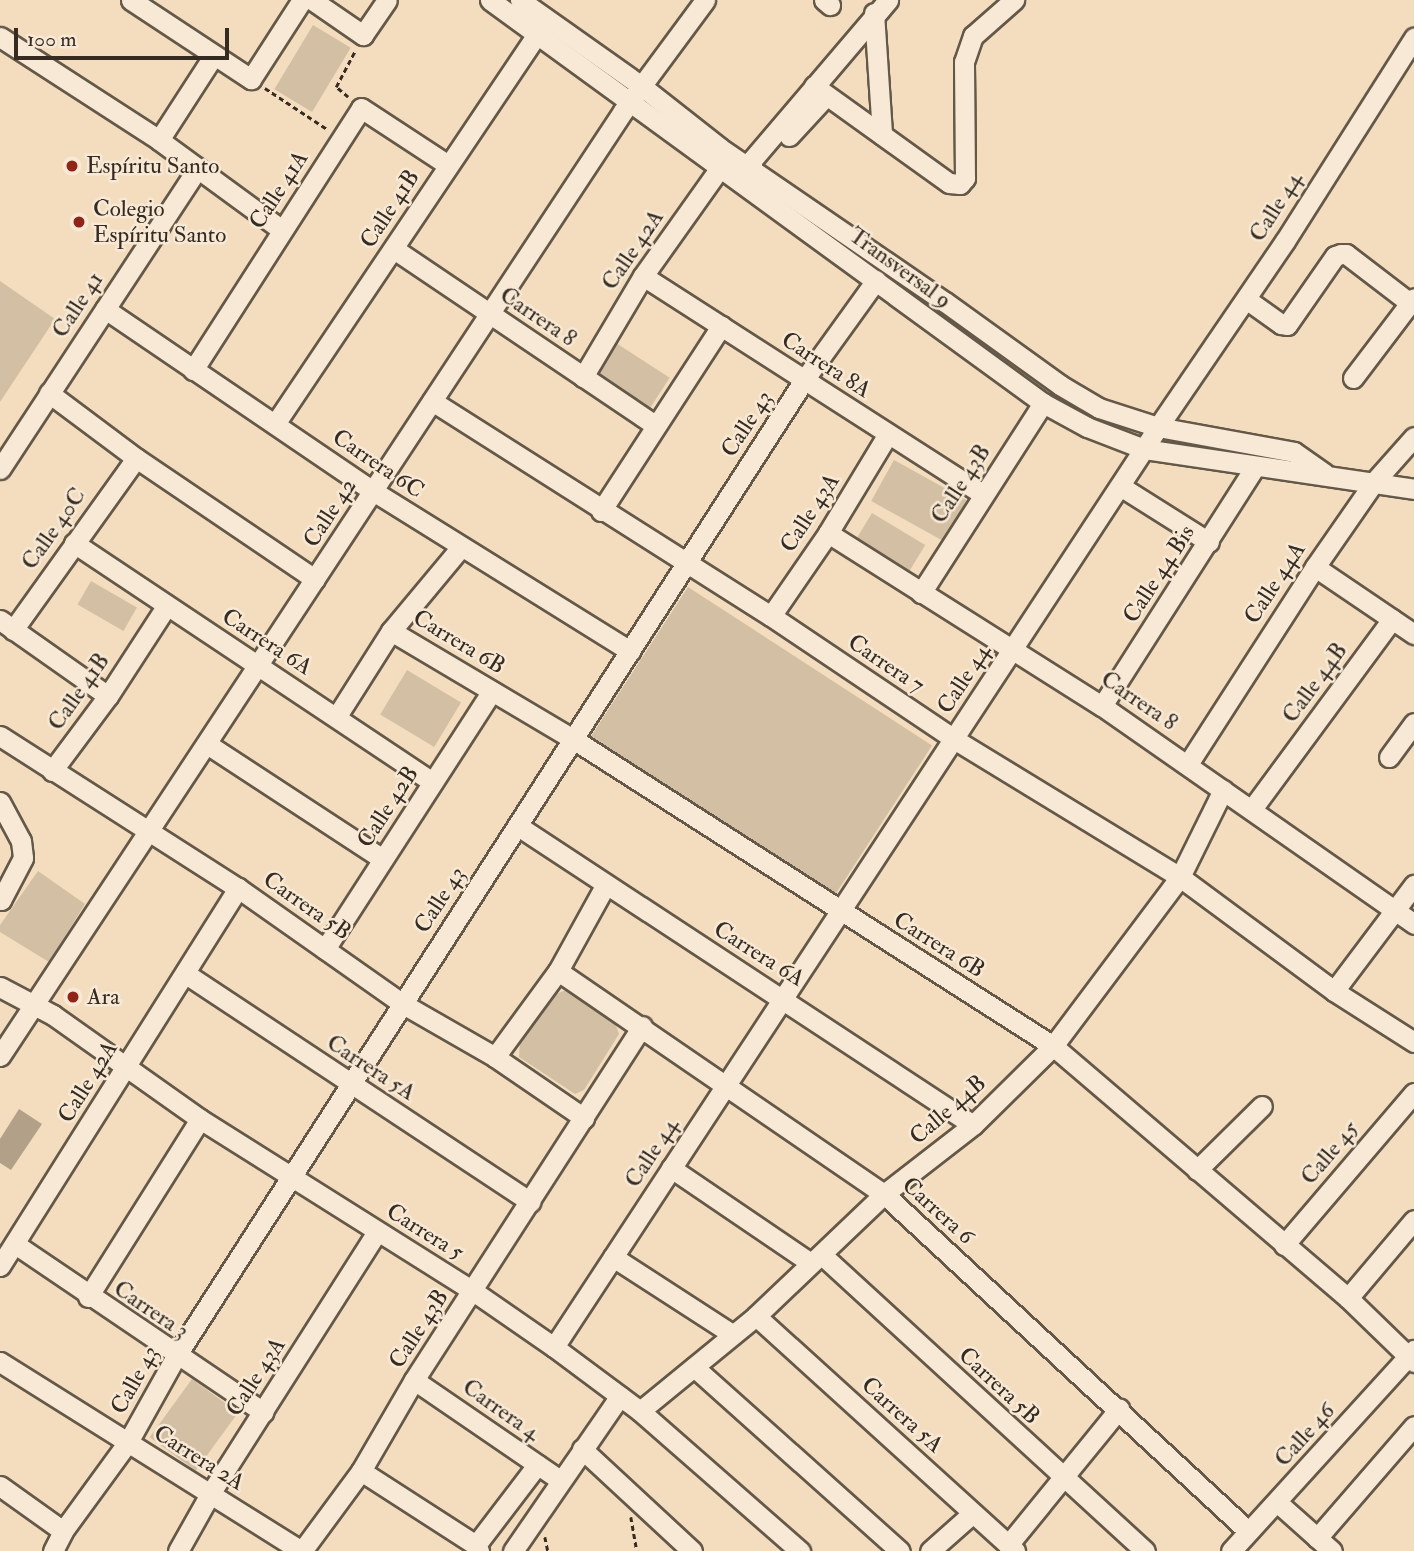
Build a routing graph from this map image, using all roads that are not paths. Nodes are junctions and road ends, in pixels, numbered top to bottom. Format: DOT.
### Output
graph roads {
  1 [pos="131,0"];
  2 [pos="302,0"];
  3 [pos="312,0"];
  4 [pos="387,0"];
  5 [pos="490,0"];
  6 [pos="520,0"];
  7 [pos="705,0"];
  8 [pos="1014,0"];
  9 [pos="881,6"];
  10 [pos="542,27"];
  11 [pos="0,37"];
  12 [pos="1414,38"];
  13 [pos="214,55"];
  14 [pos="640,86"];
  15 [pos="820,91"];
  16 [pos="629,102"];
  17 [pos="882,135"];
  18 [pos="159,140"];
  19 [pos="725,161"];
  20 [pos="448,165"];
  21 [pos="198,168"];
  22 [pos="748,177"];
  23 [pos="282,230"];
  24 [pos="394,249"];
  25 [pos="643,276"];
  26 [pos="876,280"];
  27 [pos="1246,299"];
  28 [pos="1412,300"];
  29 [pos="105,309"];
  30 [pos="490,313"];
  31 [pos="721,326"];
  32 [pos="193,370"];
  33 [pos="583,377"];
  34 [pos="1353,378"];
  35 [pos="804,380"];
  36 [pos="49,393"];
  37 [pos="432,401"];
  38 [pos="1043,403"];
  39 [pos="275,424"];
  40 [pos="655,425"];
  41 [pos="1158,427"];
  42 [pos="888,435"];
  43 [pos="1414,437"];
  44 [pos="1144,449"];
  45 [pos="136,458"];
  46 [pos="1254,468"];
  47 [pos="0,469"];
  48 [pos="1325,474"];
  49 [pos="1374,482"];
  50 [pos="1120,486"];
  51 [pos="1414,489"];
  52 [pos="373,491"];
  53 [pos="983,494"];
  54 [pos="601,511"];
  55 [pos="828,533"];
  56 [pos="1209,542"];
  57 [pos="74,543"];
  58 [pos="461,547"];
  59 [pos="686,564"];
  60 [pos="1315,567"];
  61 [pos="316,579"];
  62 [pos="921,593"];
  63 [pos="167,605"];
  64 [pos="771,616"];
  65 [pos="1392,619"];
  66 [pos="7,625"];
  67 [pos="391,631"];
  68 [pos="1414,634"];
  69 [pos="1012,649"];
  70 [pos="630,651"];
  71 [pos="258,667"];
  72 [pos="492,691"];
  73 [pos="108,696"];
  74 [pos="1102,706"];
  75 [pos="337,716"];
  76 [pos="1414,723"];
  77 [pos="0,736"];
  78 [pos="573,739"];
  79 [pos="954,739"];
  80 [pos="207,744"];
  81 [pos="1389,757"];
  82 [pos="1188,764"];
  83 [pos="52,771"];
  84 [pos="433,782"];
  85 [pos="1223,790"];
  86 [pos="0,802"];
  87 [pos="1252,809"];
  88 [pos="517,826"];
  89 [pos="149,831"];
  90 [pos="383,859"];
  91 [pos="1180,877"];
  92 [pos="1414,885"];
  93 [pos="605,886"];
  94 [pos="238,888"];
  95 [pos="0,900"];
  96 [pos="1394,909"];
  97 [pos="840,911"];
  98 [pos="1414,924"];
  99 [pos="325,949"];
  100 [pos="558,971"];
  101 [pos="186,974"];
  102 [pos="0,987"];
  103 [pos="1334,991"];
  104 [pos="783,998"];
  105 [pos="402,1004"];
  106 [pos="35,1006"];
  107 [pos="642,1026"];
  108 [pos="1414,1042"];
  109 [pos="1053,1046"];
  110 [pos="0,1056"];
  111 [pos="495,1057"];
  112 [pos="125,1067"];
  113 [pos="351,1085"];
  114 [pos="725,1086"];
  115 [pos="1414,1093"];
  116 [pos="1262,1107"];
  117 [pos="200,1118"];
  118 [pos="584,1118"];
  119 [pos="972,1125"];
  120 [pos="671,1168"];
  121 [pos="1197,1170"];
  122 [pos="291,1177"];
  123 [pos="884,1194"];
  124 [pos="530,1202"];
  125 [pos="1414,1220"];
  126 [pos="377,1232"];
  127 [pos="15,1244"];
  128 [pos="1284,1245"];
  129 [pos="613,1257"];
  130 [pos="816,1259"];
  131 [pos="0,1266"];
  132 [pos="473,1290"];
  133 [pos="88,1297"];
  134 [pos="1348,1298"];
  135 [pos="756,1316"];
  136 [pos="732,1334"];
  137 [pos="554,1346"];
  138 [pos="176,1356"];
  139 [pos="1412,1356"];
  140 [pos="0,1362"];
  141 [pos="694,1367"];
  142 [pos="414,1380"];
  143 [pos="620,1396"];
  144 [pos="1119,1409"];
  145 [pos="640,1411"];
  146 [pos="263,1412"];
  147 [pos="1414,1426"];
  148 [pos="128,1442"];
  149 [pos="582,1449"];
  150 [pos="537,1465"];
  151 [pos="361,1471"];
  152 [pos="1064,1479"];
  153 [pos="560,1480"];
  154 [pos="0,1486"];
  155 [pos="210,1494"];
  156 [pos="1278,1503"];
  157 [pos="973,1513"];
  158 [pos="63,1531"];
  159 [pos="1248,1532"];
  160 [pos="1325,1544"];
  161 [pos="477,1548"];
  162 [pos="1011,1548"];
  163 [pos="53,1551"];
  164 [pos="178,1551"];
  165 [pos="302,1551"];
  166 [pos="513,1551"];
  167 [pos="692,1551"];
  168 [pos="800,1551"];
  169 [pos="900,1551"];
  170 [pos="930,1551"];
  171 [pos="1145,1551"];
  172 [pos="1231,1551"];
  1 -- 13 [label="street"];
  2 -- 13 [label="street"];
  3 -- 4 [label="street"];
  5 -- 10 [label="street, Transversal 9"];
  6 -- 10 [label="street, Transversal 9"];
  7 -- 14 [label="street, Calle 42"];
  8 -- 17 [label="street"];
  9 -- 15 [label="street"];
  9 -- 17 [label="street"];
  10 -- 14 [label="street, Transversal 9"];
  10 -- 16 [label="street, Transversal 9"];
  10 -- 20 [label="street, Calle 41B"];
  11 -- 18 [label="street"];
  12 -- 27 [label="street, Calle 44"];
  13 -- 18 [label="street"];
  14 -- 16 [label="street, Calle 42"];
  14 -- 19 [label="street, Transversal 9"];
  15 -- 17 [label="street"];
  15 -- 22 [label="street"];
  16 -- 19 [label="street, Transversal 9"];
  16 -- 30 [label="street, Calle 42"];
  18 -- 21 [label="street"];
  19 -- 22 [label="street, Transversal 9"];
  19 -- 25 [label="street, Calle 42A"];
  20 -- 23 [label="street, Calle 41A"];
  20 -- 24 [label="street, Calle 41B"];
  21 -- 23 [label="street"];
  21 -- 29 [label="street, Calle 41"];
  22 -- 26 [label="street, Transversal 9"];
  22 -- 41 [label="street, Transversal 9"];
  23 -- 32 [label="street, Calle 41A"];
  24 -- 30 [label="street, Carrera 8"];
  24 -- 39 [label="street, Calle 41B"];
  25 -- 31 [label="street, Carrera 8A"];
  25 -- 33 [label="street, Calle 42A"];
  26 -- 35 [label="street, Calle 43"];
  26 -- 38 [label="street, Transversal 9"];
  27 -- 28 [label="street"];
  27 -- 41 [label="street, Calle 44"];
  28 -- 34 [label="street"];
  29 -- 32 [label="street, Carrera 6C"];
  29 -- 36 [label="street, Calle 41"];
  30 -- 33 [label="street, Carrera 8"];
  30 -- 37 [label="street, Calle 42"];
  31 -- 35 [label="street, Carrera 8A"];
  31 -- 40 [label="street"];
  32 -- 39 [label="street, Carrera 6C"];
  33 -- 40 [label="street, Carrera 8"];
  35 -- 42 [label="street, Carrera 8A"];
  35 -- 59 [label="street, Calle 43"];
  36 -- 45 [label="street"];
  36 -- 47 [label="street, Calle 41"];
  37 -- 52 [label="street, Calle 42"];
  37 -- 54 [label="street, Carrera 7"];
  38 -- 44 [label="street, Transversal 9"];
  38 -- 53 [label="street, Calle 43B"];
  39 -- 52 [label="street, Carrera 6C"];
  40 -- 54 [label="street"];
  41 -- 44 [label="street, Calle 44"];
  41 -- 48 [label="street, Transversal 9"];
  42 -- 53 [label="street, Carrera 8A"];
  42 -- 55 [label="street, Calle 43A"];
  43 -- 49 [label="street, Calle 44A"];
  44 -- 46 [label="street, Transversal 9"];
  44 -- 50 [label="street, Calle 44"];
  45 -- 57 [label="street, Calle 40C"];
  45 -- 61 [label="street"];
  46 -- 48 [label="street, Transversal 9"];
  46 -- 56 [label="street, Calle 44 Bis"];
  48 -- 49 [label="street, Transversal 9"];
  49 -- 51 [label="street, Transversal 9"];
  49 -- 60 [label="street, Calle 44A"];
  50 -- 56 [label="street"];
  50 -- 69 [label="street, Calle 44"];
  52 -- 58 [label="street, Carrera 6C"];
  52 -- 61 [label="street, Calle 42"];
  53 -- 62 [label="street, Calle 43B"];
  54 -- 59 [label="street, Carrera 7"];
  55 -- 62 [label="street, Carrera 8"];
  55 -- 64 [label="street, Calle 43A"];
  56 -- 74 [label="street, Calle 44 Bis"];
  57 -- 63 [label="street, Carrera 6A"];
  57 -- 66 [label="street, Calle 40C"];
  58 -- 67 [label="street"];
  58 -- 70 [label="street, Carrera 6C"];
  59 -- 64 [label="street, Carrera 7"];
  59 -- 70 [label="street, Calle 43"];
  60 -- 65 [label="street"];
  60 -- 82 [label="street, Calle 44A"];
  61 -- 71 [label="street, Calle 42"];
  62 -- 69 [label="street, Carrera 8"];
  63 -- 71 [label="street, Carrera 6A"];
  63 -- 73 [label="street, Calle 41B"];
  64 -- 79 [label="street, Carrera 7"];
  65 -- 68 [label="street"];
  65 -- 87 [label="street, Calle 44B"];
  66 -- 73 [label="street"];
  67 -- 72 [label="street, Carrera 6B"];
  67 -- 75 [label="street"];
  69 -- 74 [label="street, Carrera 8"];
  69 -- 79 [label="street, Calle 44"];
  70 -- 78 [label="street, Calle 43"];
  71 -- 75 [label="street, Carrera 6A"];
  71 -- 80 [label="street, Calle 42"];
  72 -- 78 [label="street, Carrera 6B"];
  72 -- 84 [label="street, Calle 42B"];
  73 -- 83 [label="street, Calle 41B"];
  74 -- 82 [label="street, Carrera 8"];
  75 -- 84 [label="street, Carrera 6A"];
  76 -- 81 [label="street"];
  77 -- 83 [label="street, Carrera 5B"];
  78 -- 88 [label="street, Calle 43"];
  78 -- 97 [label="street, Carrera 6B"];
  79 -- 91 [label="street, Carrera 7"];
  79 -- 97 [label="street, Calle 44"];
  80 -- 89 [label="street, Calle 42"];
  80 -- 90 [label="street"];
  82 -- 85 [label="street, Carrera 8"];
  83 -- 89 [label="street, Carrera 5B"];
  84 -- 90 [label="street, Calle 42B"];
  85 -- 87 [label="street, Carrera 8"];
  85 -- 91 [label="street, Calle 44B"];
  86 -- 95 [label="street"];
  87 -- 96 [label="street, Carrera 8"];
  88 -- 93 [label="street, Carrera 6A"];
  88 -- 105 [label="street, Calle 43"];
  89 -- 94 [label="street, Carrera 5B"];
  89 -- 106 [label="street, Calle 42"];
  90 -- 99 [label="street, Calle 42B"];
  91 -- 103 [label="street, Carrera 7"];
  91 -- 109 [label="street, Calle 44B"];
  92 -- 96 [label="street"];
  93 -- 100 [label="street"];
  93 -- 104 [label="street, Carrera 6A"];
  94 -- 99 [label="street, Carrera 5B"];
  94 -- 101 [label="street, Calle 42A"];
  96 -- 98 [label="street, Carrera 8"];
  96 -- 103 [label="street"];
  97 -- 104 [label="street, Calle 44"];
  97 -- 109 [label="street, Carrera 6B"];
  99 -- 105 [label="street, Carrera 5B"];
  100 -- 107 [label="street, Carrera 6"];
  100 -- 111 [label="street"];
  101 -- 112 [label="street, Calle 42A"];
  101 -- 113 [label="street, Carrera 5A"];
  102 -- 106 [label="street, Carrera 5"];
  103 -- 108 [label="street, Carrera 7"];
  104 -- 114 [label="street, Calle 44"];
  104 -- 119 [label="street, Carrera 6A"];
  105 -- 111 [label="street, Carrera 5B"];
  105 -- 113 [label="street, Calle 43"];
  106 -- 110 [label="street, Calle 42"];
  106 -- 112 [label="street, Carrera 5"];
  107 -- 114 [label="street, Carrera 6"];
  107 -- 118 [label="street, Calle 43B"];
  109 -- 119 [label="street, Calle 44B"];
  109 -- 121 [label="street, Carrera 6B"];
  111 -- 118 [label="street, Carrera 5B"];
  112 -- 117 [label="street, Carrera 5"];
  112 -- 127 [label="street, Calle 42A"];
  113 -- 122 [label="street, Calle 43"];
  113 -- 124 [label="street, Carrera 5A"];
  114 -- 120 [label="street, Calle 44"];
  114 -- 123 [label="street, Carrera 6"];
  115 -- 128 [label="street, Calle 45"];
  116 -- 121 [label="street"];
  117 -- 122 [label="street, Carrera 5"];
  117 -- 133 [label="street"];
  118 -- 124 [label="street, Calle 43B"];
  119 -- 123 [label="street, Calle 44B"];
  120 -- 129 [label="street, Calle 44"];
  120 -- 130 [label="street, Carrera 5B"];
  121 -- 128 [label="street, Carrera 6B"];
  122 -- 126 [label="street, Carrera 5"];
  122 -- 138 [label="street, Calle 43"];
  123 -- 130 [label="street, Calle 44B"];
  123 -- 144 [label="street, Carrera 6"];
  124 -- 132 [label="street, Calle 43B"];
  125 -- 134 [label="street"];
  126 -- 132 [label="street, Carrera 5"];
  126 -- 146 [label="street, Calle 43A"];
  127 -- 131 [label="street, Calle 42A"];
  127 -- 133 [label="street, Carrera 3"];
  128 -- 134 [label="street, Carrera 6B"];
  129 -- 136 [label="street"];
  129 -- 137 [label="street, Calle 44"];
  130 -- 135 [label="street, Calle 44B"];
  130 -- 152 [label="street, Carrera 5B"];
  132 -- 137 [label="street, Carrera 5"];
  132 -- 142 [label="street, Calle 43B"];
  133 -- 138 [label="street, Carrera 3"];
  134 -- 139 [label="street, Carrera 6B"];
  135 -- 136 [label="street, Calle 44B"];
  135 -- 157 [label="street, Carrera 5A"];
  136 -- 141 [label="street, Calle 44B"];
  137 -- 143 [label="street, Carrera 5"];
  138 -- 146 [label="street, Carrera 3"];
  138 -- 148 [label="street, Calle 43"];
  139 -- 156 [label="street, Calle 46"];
  140 -- 148 [label="street, Carrera 2A"];
  141 -- 145 [label="street, Calle 44B"];
  141 -- 169 [label="street"];
  142 -- 150 [label="street, Carrera 4"];
  142 -- 151 [label="street, Calle 43B"];
  143 -- 145 [label="street, Carrera 5"];
  143 -- 149 [label="street"];
  144 -- 152 [label="street"];
  144 -- 159 [label="street, Carrera 6"];
  145 -- 168 [label="street, Carrera 5"];
  146 -- 155 [label="street, Calle 43A"];
  147 -- 160 [label="street"];
  148 -- 155 [label="street, Carrera 2A"];
  148 -- 158 [label="street, Calle 43"];
  149 -- 153 [label="street"];
  149 -- 167 [label="street"];
  150 -- 153 [label="street, Carrera 4"];
  150 -- 161 [label="street"];
  151 -- 161 [label="street"];
  151 -- 165 [label="street, Calle 43B"];
  152 -- 162 [label="street"];
  152 -- 171 [label="street, Carrera 5B"];
  153 -- 166 [label="street"];
  154 -- 158 [label="street"];
  155 -- 164 [label="street, Calle 43A"];
  155 -- 165 [label="street, Carrera 2A"];
  156 -- 159 [label="street, Calle 46"];
  156 -- 160 [label="street"];
  157 -- 162 [label="street, Carrera 5A"];
  157 -- 170 [label="street"];
  158 -- 163 [label="street, Calle 43"];
  159 -- 172 [label="street, Calle 46"];
}
